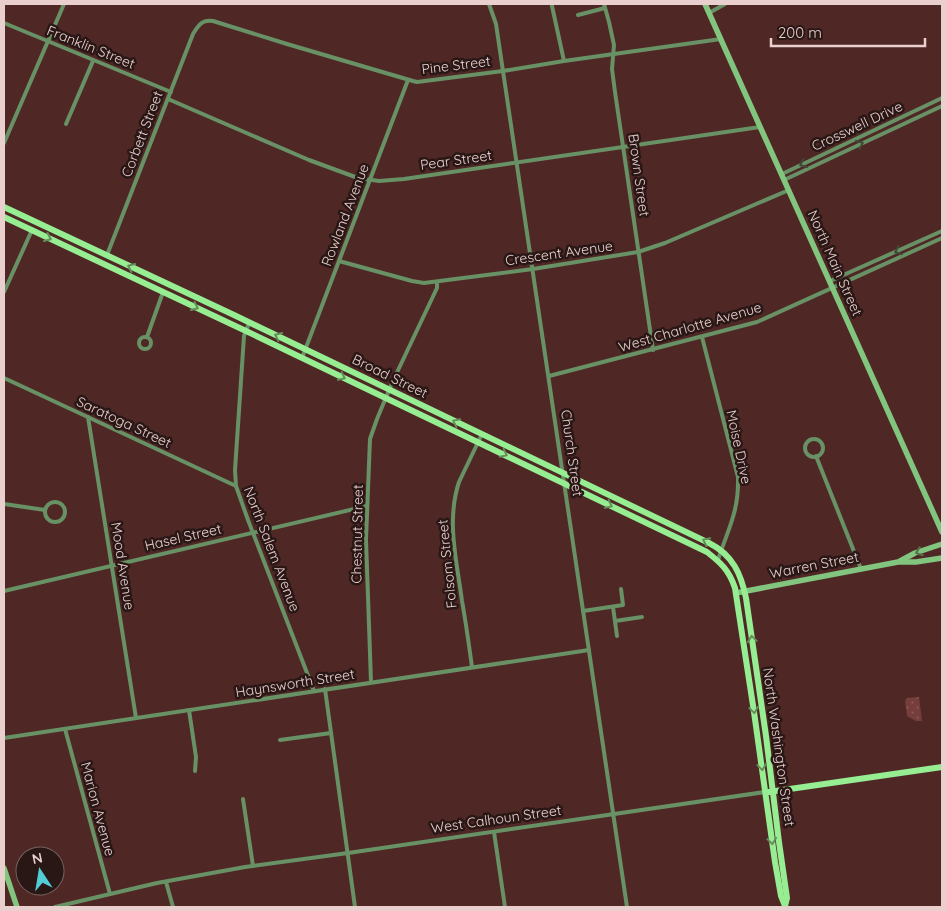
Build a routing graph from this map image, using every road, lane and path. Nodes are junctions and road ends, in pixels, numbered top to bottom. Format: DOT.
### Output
graph roads {
  1 [pos="64,4"];
  2 [pos="489,4"];
  3 [pos="705,4"];
  4 [pos="725,4"];
  5 [pos="552,6"];
  6 [pos="605,6"];
  7 [pos="709,13"];
  8 [pos="578,15"];
  9 [pos="201,22"];
  10 [pos="4,23"];
  11 [pos="721,39"];
  12 [pos="47,42"];
  13 [pos="613,54"];
  14 [pos="93,60"];
  15 [pos="564,61"];
  16 [pos="502,70"];
  17 [pos="408,80"];
  18 [pos="171,92"];
  19 [pos="942,98"];
  20 [pos="168,100"];
  21 [pos="942,106"];
  22 [pos="66,124"];
  23 [pos="760,127"];
  24 [pos="4,143"];
  25 [pos="623,147"];
  26 [pos="517,163"];
  27 [pos="783,177"];
  28 [pos="370,180"];
  29 [pos="789,190"];
  30 [pos="4,207"];
  31 [pos="4,217"];
  32 [pos="32,230"];
  33 [pos="942,231"];
  34 [pos="942,238"];
  35 [pos="638,252"];
  36 [pos="107,256"];
  37 [pos="339,261"];
  38 [pos="532,269"];
  39 [pos="830,281"];
  40 [pos="437,282"];
  41 [pos="833,288"];
  42 [pos="4,292"];
  43 [pos="163,292"];
  44 [pos="250,323"];
  45 [pos="246,331"];
  46 [pos="147,337"];
  47 [pos="702,337"];
  48 [pos="306,349"];
  49 [pos="653,350"];
  50 [pos="302,358"];
  51 [pos="549,376"];
  52 [pos="4,378"];
  53 [pos="390,390"];
  54 [pos="386,398"];
  55 [pos="88,417"];
  56 [pos="482,434"];
  57 [pos="478,442"];
  58 [pos="816,456"];
  59 [pos="563,473"];
  60 [pos="565,484"];
  61 [pos="236,486"];
  62 [pos="4,504"];
  63 [pos="367,506"];
  64 [pos="45,510"];
  65 [pos="253,532"];
  66 [pos="942,532"];
  67 [pos="942,544"];
  68 [pos="720,551"];
  69 [pos="942,558"];
  70 [pos="718,560"];
  71 [pos="898,562"];
  72 [pos="112,566"];
  73 [pos="861,569"];
  74 [pos="621,589"];
  75 [pos="4,591"];
  76 [pos="744,591"];
  77 [pos="736,593"];
  78 [pos="613,607"];
  79 [pos="584,611"];
  80 [pos="642,617"];
  81 [pos="615,621"];
  82 [pos="617,636"];
  83 [pos="589,650"];
  84 [pos="472,667"];
  85 [pos="371,682"];
  86 [pos="326,689"];
  87 [pos="314,691"];
  88 [pos="189,710"];
  89 [pos="136,718"];
  90 [pos="65,729"];
  91 [pos="331,734"];
  92 [pos="4,738"];
  93 [pos="280,740"];
  94 [pos="942,767"];
  95 [pos="195,771"];
  96 [pos="773,791"];
  97 [pos="765,792"];
  98 [pos="244,799"];
  99 [pos="613,815"];
  100 [pos="494,832"];
  101 [pos="348,853"];
  102 [pos="252,866"];
  103 [pos="4,868"];
  104 [pos="166,882"];
  105 [pos="110,894"];
  106 [pos="17,907"];
  107 [pos="55,907"];
  108 [pos="173,907"];
  109 [pos="355,907"];
  110 [pos="505,907"];
  111 [pos="627,907"];
  112 [pos="785,907"];
  1 -- 12 [label="street"];
  2 -- 16 [label="street, Church Street"];
  3 -- 7 [label="main road, North Main Street"];
  4 -- 7 [label="street"];
  5 -- 15 [label="street"];
  6 -- 8 [label="street"];
  6 -- 13 [label="street, Brown Street"];
  7 -- 11 [label="main road, North Main Street"];
  9 -- 17 [label="street, Pine Street"];
  9 -- 18 [label="street, Corbett Street"];
  10 -- 12 [label="street, Franklin Street"];
  11 -- 13 [label="street, Pine Street"];
  11 -- 23 [label="main road, North Main Street"];
  12 -- 14 [label="street, Franklin Street"];
  12 -- 24 [label="street"];
  13 -- 15 [label="street, Pine Street"];
  13 -- 25 [label="street, Brown Street"];
  14 -- 18 [label="street, Franklin Street"];
  14 -- 22 [label="street"];
  15 -- 16 [label="street, Pine Street"];
  16 -- 17 [label="street, Pine Street"];
  16 -- 26 [label="street, Church Street"];
  17 -- 28 [label="street, Rowland Avenue"];
  18 -- 20 [label="street, Corbett Street"];
  19 -- 27 [label="street, Crosswell Drive, one-way"];
  20 -- 28 [label="street, Pear Street"];
  20 -- 36 [label="street, Corbett Street"];
  27 -- 21 [label="street, Crosswell Drive, one-way"];
  23 -- 25 [label="street, Pear Street"];
  23 -- 27 [label="main road, North Main Street"];
  25 -- 26 [label="street, Pear Street"];
  25 -- 35 [label="street, Brown Street"];
  26 -- 28 [label="street, Pear Street"];
  26 -- 38 [label="street, Church Street"];
  27 -- 29 [label="main road, North Main Street"];
  28 -- 37 [label="street, Rowland Avenue"];
  29 -- 35 [label="street, Crescent Avenue"];
  29 -- 39 [label="main road, North Main Street"];
  30 -- 36 [label="main road, Broad Street"];
  31 -- 32 [label="main road, Broad Street"];
  32 -- 42 [label="street"];
  32 -- 43 [label="main road, Broad Street, one-way"];
  33 -- 39 [label="street, one-way"];
  34 -- 41 [label="street, West Charlotte Avenue"];
  35 -- 38 [label="street, Crescent Avenue"];
  35 -- 49 [label="street, Brown Street"];
  44 -- 36 [label="main road, Broad Street, one-way"];
  37 -- 40 [label="street, Crescent Avenue"];
  37 -- 48 [label="street, Rowland Avenue"];
  38 -- 40 [label="street, Crescent Avenue"];
  38 -- 51 [label="street, Church Street"];
  39 -- 41 [label="main road, North Main Street"];
  40 -- 53 [label="street"];
  41 -- 47 [label="street, West Charlotte Avenue"];
  41 -- 66 [label="main road, North Main Street"];
  43 -- 45 [label="main road, Broad Street, one-way"];
  43 -- 46 [label="street"];
  44 -- 45 [label="street, North Salem Avenue"];
  48 -- 44 [label="main road, Broad Street, one-way"];
  45 -- 50 [label="main road, Broad Street"];
  45 -- 61 [label="street, North Salem Avenue"];
  47 -- 49 [label="street, West Charlotte Avenue"];
  47 -- 68 [label="street, Moise Drive"];
  48 -- 50 [label="street, Rowland Avenue"];
  48 -- 53 [label="main road, Broad Street"];
  49 -- 51 [label="street, West Charlotte Avenue"];
  50 -- 54 [label="main road, Broad Street, one-way"];
  51 -- 59 [label="street, Church Street"];
  52 -- 55 [label="street, Saratoga Street"];
  53 -- 54 [label="street, Chestnut Street"];
  56 -- 53 [label="main road, Broad Street, one-way"];
  54 -- 57 [label="main road, Broad Street"];
  54 -- 63 [label="street, Chestnut Street"];
  55 -- 61 [label="street, Saratoga Street"];
  55 -- 72 [label="street, Mood Avenue"];
  56 -- 57 [label="street, Folsom Street"];
  56 -- 59 [label="main road, Broad Street"];
  57 -- 60 [label="main road, Broad Street, one-way"];
  57 -- 84 [label="street, Folsom Street"];
  58 -- 58 [label="street"];
  58 -- 73 [label="street"];
  59 -- 60 [label="street, Church Street"];
  68 -- 59 [label="main road, Broad Street, one-way"];
  60 -- 70 [label="main road, Broad Street, one-way"];
  60 -- 79 [label="street, Church Street"];
  61 -- 65 [label="street, North Salem Avenue"];
  62 -- 64 [label="street"];
  63 -- 65 [label="street, Hasel Street"];
  63 -- 85 [label="street, Chestnut Street"];
  64 -- 64 [label="street"];
  65 -- 72 [label="street, Hasel Street"];
  65 -- 87 [label="street, North Salem Avenue"];
  67 -- 71 [label="main road, Warren Street, one-way"];
  68 -- 70 [label="street, Moise Drive"];
  68 -- 76 [label="main road, Broad Street"];
  69 -- 71 [label="main road, Warren Street"];
  70 -- 77 [label="main road, Broad Street"];
  71 -- 73 [label="main road, Warren Street"];
  72 -- 75 [label="street, Hasel Street"];
  72 -- 89 [label="street, Mood Avenue"];
  73 -- 76 [label="main road, Warren Street"];
  74 -- 78 [label="street"];
  76 -- 77 [label="main road, Warren Street"];
  96 -- 76 [label="main road, North Washington Street, one-way"];
  77 -- 97 [label="main road, North Washington Street, one-way"];
  78 -- 79 [label="street"];
  78 -- 81 [label="street"];
  79 -- 83 [label="street, Church Street"];
  80 -- 81 [label="street"];
  81 -- 82 [label="street"];
  83 -- 84 [label="street, Haynsworth Street"];
  83 -- 99 [label="street, Church Street"];
  84 -- 85 [label="street, Haynsworth Street"];
  85 -- 86 [label="street, Haynsworth Street"];
  86 -- 87 [label="street, Haynsworth Street"];
  86 -- 91 [label="street"];
  87 -- 88 [label="street, Haynsworth Street"];
  88 -- 89 [label="street, Haynsworth Street"];
  88 -- 95 [label="street"];
  89 -- 90 [label="street, Haynsworth Street"];
  90 -- 92 [label="street, Haynsworth Street"];
  90 -- 105 [label="street, Marion Avenue"];
  91 -- 93 [label="street"];
  91 -- 101 [label="street"];
  94 -- 96 [label="main road, West Calhoun Street"];
  96 -- 97 [label="main road, West Calhoun Street"];
  96 -- 112 [label="main road, North Washington Street"];
  97 -- 99 [label="street, West Calhoun Street"];
  97 -- 112 [label="main road, North Washington Street, one-way"];
  98 -- 102 [label="street"];
  99 -- 100 [label="street, West Calhoun Street"];
  99 -- 111 [label="street, Church Street"];
  100 -- 101 [label="street, West Calhoun Street"];
  100 -- 110 [label="street"];
  101 -- 102 [label="street, West Calhoun Street"];
  101 -- 109 [label="street"];
  102 -- 104 [label="street, West Calhoun Street"];
  103 -- 106 [label="main road"];
  104 -- 105 [label="street, West Calhoun Street"];
  104 -- 108 [label="street"];
  105 -- 107 [label="street, West Calhoun Street"];
}
